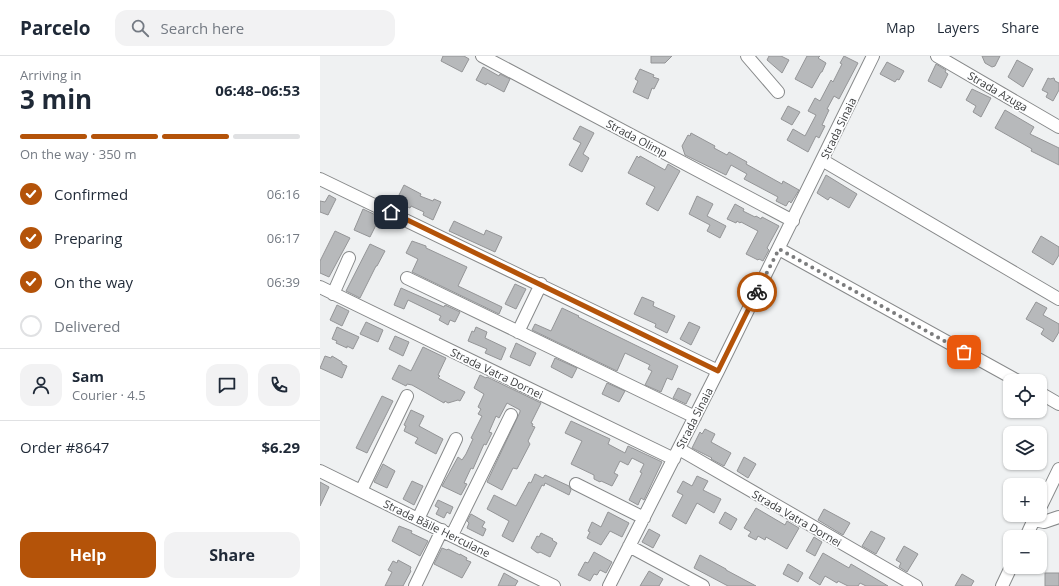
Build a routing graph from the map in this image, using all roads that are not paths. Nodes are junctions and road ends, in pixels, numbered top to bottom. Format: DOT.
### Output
graph roads {
  1 [pos="482,56"];
  2 [pos="873,56"];
  3 [pos="937,56"];
  4 [pos="752,58"];
  5 [pos="778,92"];
  6 [pos="1059,126"];
  7 [pos="822,160"];
  8 [pos="320,179"];
  9 [pos="793,220"];
  10 [pos="779,249"];
  11 [pos="349,258"];
  12 [pos="406,278"];
  13 [pos="541,284"];
  14 [pos="320,287"];
  15 [pos="333,294"];
  16 [pos="1059,299"];
  17 [pos="518,332"];
  18 [pos="718,371"];
  19 [pos="1005,374"];
  20 [pos="407,396"];
  21 [pos="1047,397"];
  22 [pos="1059,404"];
  23 [pos="511,415"];
  24 [pos="695,417"];
  25 [pos="456,440"];
  26 [pos="676,454"];
  27 [pos="1059,469"];
  28 [pos="320,471"];
  29 [pos="576,484"];
  30 [pos="361,490"];
  31 [pos="1047,494"];
  32 [pos="1059,517"];
  33 [pos="418,518"];
  34 [pos="644,518"];
  35 [pos="1047,521"];
  36 [pos="447,532"];
  37 [pos="629,546"];
  38 [pos="1008,574"];
  39 [pos="415,586"];
  40 [pos="554,586"];
  41 [pos="609,586"];
  42 [pos="703,586"];
  43 [pos="916,586"];
  44 [pos="1002,586"];
  1 -- 9 [label="street, Strada Olimp"];
  2 -- 7 [label="street, Strada Sinaia"];
  3 -- 6 [label="street, Strada Azuga"];
  4 -- 5 [label="street"];
  7 -- 9 [label="street, Strada Sinaia"];
  7 -- 16 [label="street"];
  8 -- 13 [label="street"];
  9 -- 10 [label="street, Strada Sinaia"];
  10 -- 18 [label="street, Strada Sinaia"];
  10 -- 19 [label="street"];
  11 -- 15 [label="street"];
  12 -- 17 [label="street"];
  13 -- 17 [label="street"];
  13 -- 18 [label="street"];
  14 -- 15 [label="street, Strada Vatra Dornei"];
  15 -- 26 [label="street, Strada Vatra Dornei"];
  17 -- 24 [label="street"];
  18 -- 24 [label="street, Strada Sinaia"];
  20 -- 30 [label="street"];
  21 -- 22 [label="street"];
  23 -- 36 [label="street"];
  24 -- 26 [label="street, Strada Sinaia"];
  25 -- 33 [label="street"];
  26 -- 34 [label="street, Strada Sinaia"];
  26 -- 43 [label="street, Strada Vatra Dornei"];
  27 -- 31 [label="street"];
  28 -- 30 [label="street, Strada Băile Herculane"];
  29 -- 34 [label="street"];
  30 -- 33 [label="street, Strada Băile Herculane"];
  32 -- 35 [label="street"];
  33 -- 36 [label="street, Strada Băile Herculane"];
  34 -- 37 [label="street, Strada Sinaia"];
  36 -- 39 [label="street"];
  36 -- 40 [label="street, Strada Băile Herculane"];
  37 -- 41 [label="street, Strada Sinaia"];
  37 -- 42 [label="street"];
  38 -- 44 [label="street"];
}
